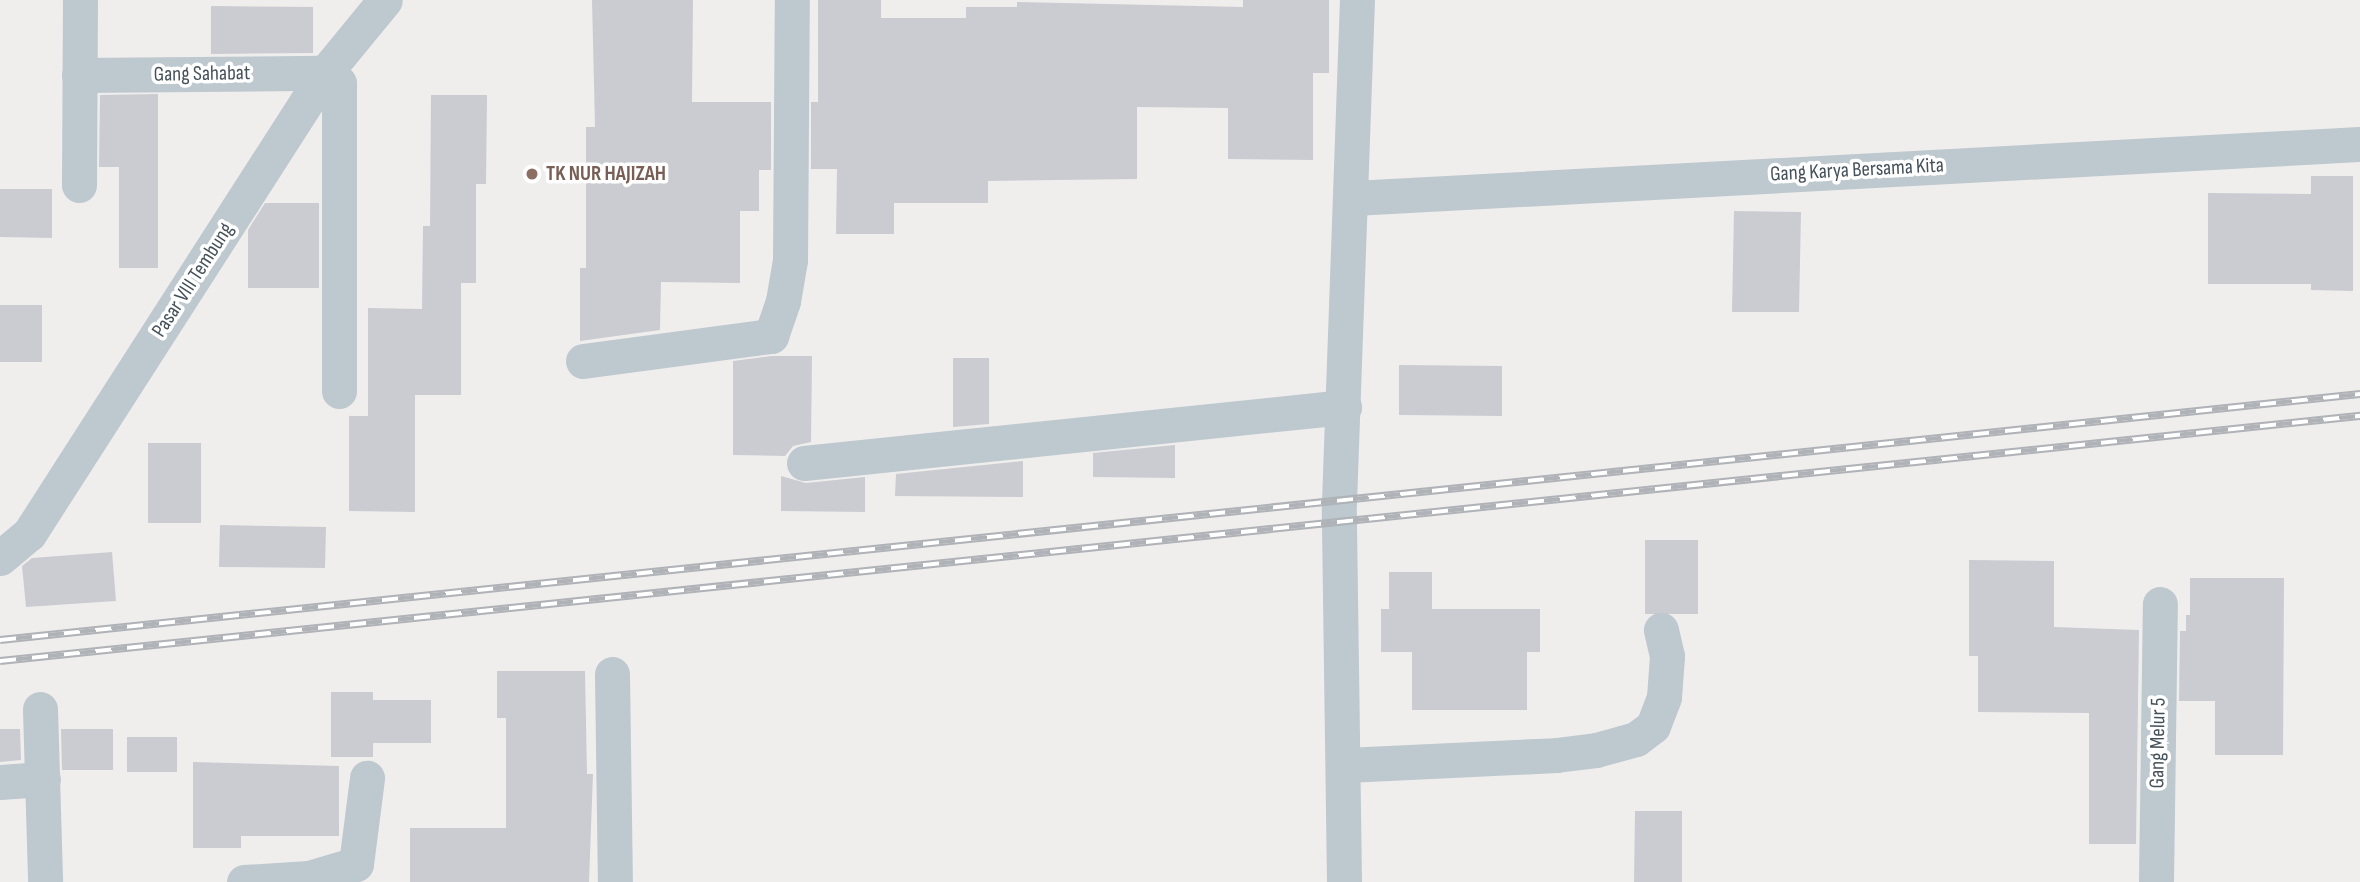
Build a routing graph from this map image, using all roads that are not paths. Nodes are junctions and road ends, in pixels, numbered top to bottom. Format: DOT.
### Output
graph roads {
  1 [pos="80,0"];
  2 [pos="386,0"];
  3 [pos="792,0"];
  4 [pos="1357,0"];
  5 [pos="326,73"];
  6 [pos="79,75"];
  7 [pos="2360,144"];
  8 [pos="79,185"];
  9 [pos="1353,198"];
  10 [pos="583,361"];
  11 [pos="339,391"];
  12 [pos="1344,407"];
  13 [pos="804,463"];
  14 [pos="0,558"];
  15 [pos="2160,604"];
  16 [pos="1661,630"];
  17 [pos="612,674"];
  18 [pos="40,709"];
  19 [pos="1346,765"];
  20 [pos="367,778"];
  21 [pos="43,779"];
  22 [pos="0,782"];
  23 [pos="45,882"];
  24 [pos="244,882"];
  25 [pos="615,882"];
  26 [pos="1344,882"];
  27 [pos="2156,882"];
  1 -- 6 [label="street"];
  2 -- 5 [label="street, Pasar VIII Tembung"];
  3 -- 10 [label="street"];
  4 -- 9 [label="street"];
  5 -- 6 [label="street, Gang Sahabat"];
  5 -- 11 [label="street"];
  5 -- 14 [label="street, Pasar VIII Tembung"];
  6 -- 8 [label="street"];
  7 -- 9 [label="street, Gang Karya Bersama Kita"];
  9 -- 12 [label="street"];
  12 -- 13 [label="street"];
  12 -- 19 [label="street"];
  15 -- 27 [label="street, Gang Melur 5"];
  16 -- 19 [label="street"];
  17 -- 25 [label="street"];
  18 -- 21 [label="street"];
  19 -- 26 [label="street"];
  20 -- 24 [label="street"];
  21 -- 22 [label="street"];
  21 -- 23 [label="street"];
}
